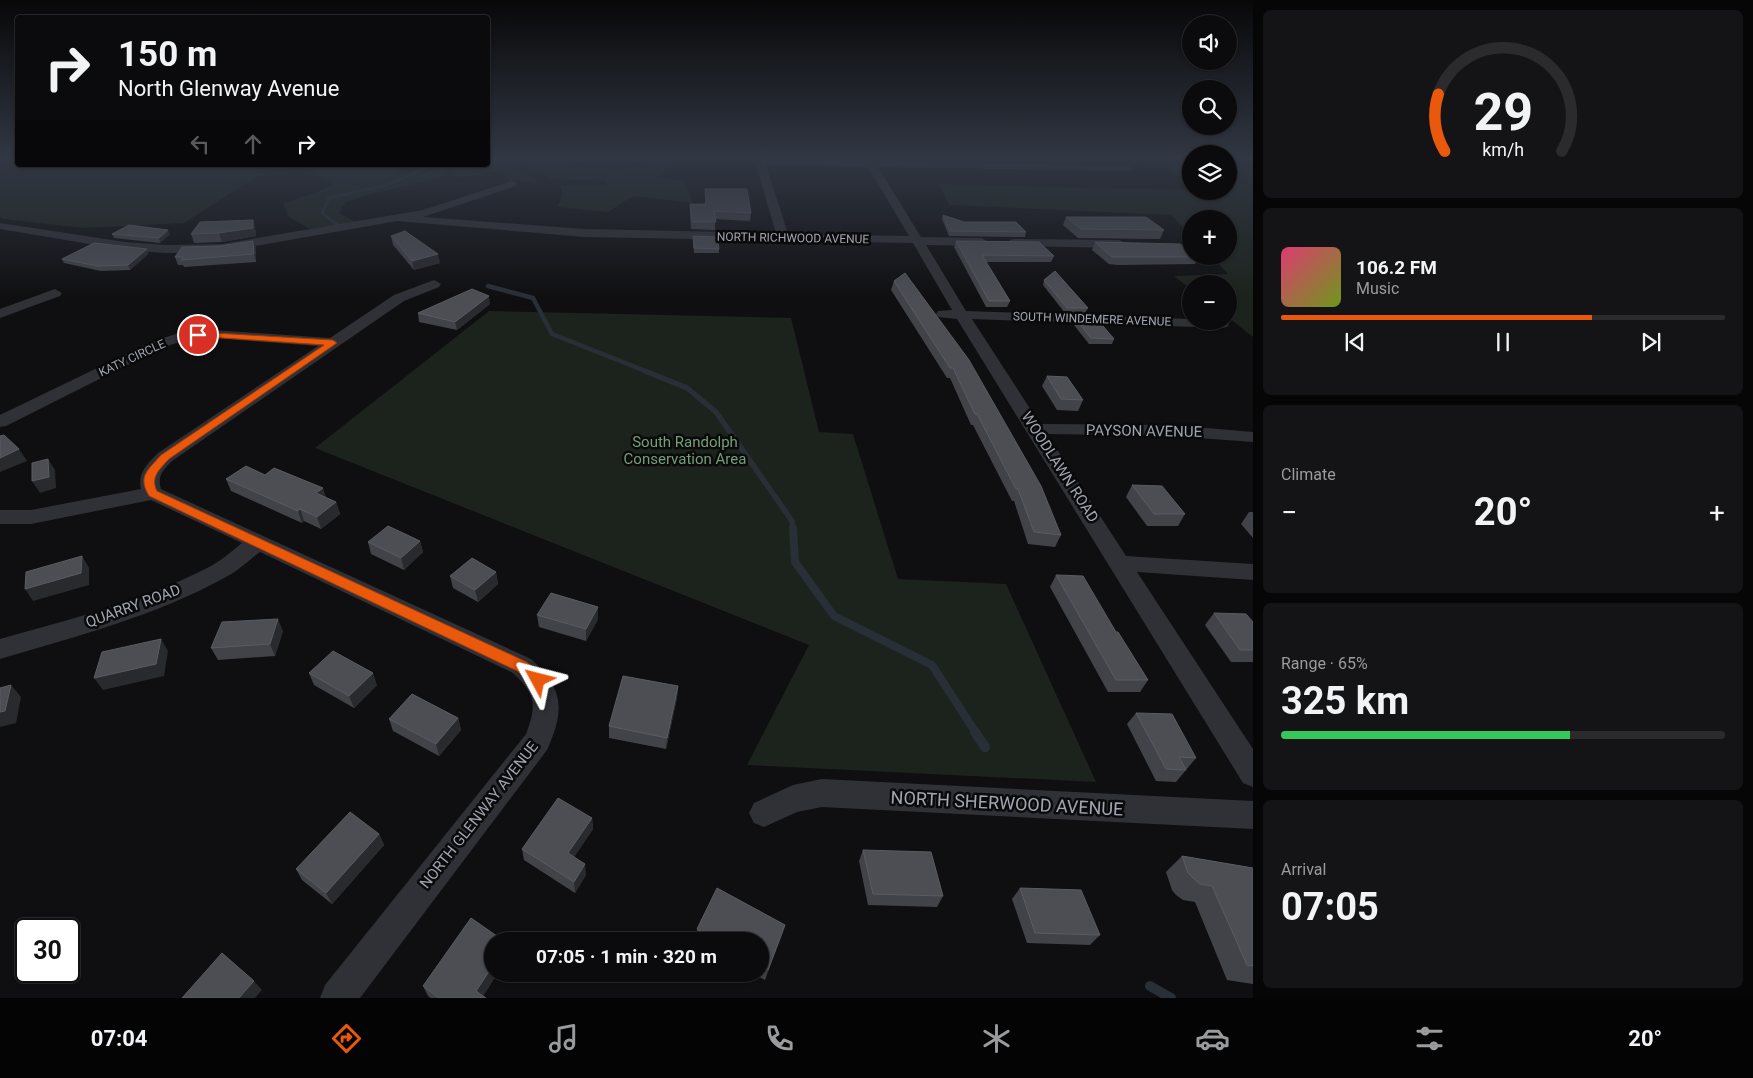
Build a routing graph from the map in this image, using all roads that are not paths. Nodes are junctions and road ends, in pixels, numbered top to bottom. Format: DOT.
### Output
graph roads {
  1 [pos="447,206"];
  2 [pos="773,206"];
  3 [pos="897,206"];
  4 [pos="398,218"];
  5 [pos="0,226"];
  6 [pos="783,238"];
  7 [pos="919,241"];
  8 [pos="1128,244"];
  9 [pos="434,284"];
  10 [pos="55,293"];
  11 [pos="0,314"];
  12 [pos="953,314"];
  13 [pos="1182,323"];
  14 [pos="333,343"];
  15 [pos="0,422"];
  16 [pos="1036,429"];
  17 [pos="1253,437"];
  18 [pos="153,493"];
  19 [pos="0,517"];
  20 [pos="257,543"];
  21 [pos="1121,562"];
  22 [pos="1253,572"];
  23 [pos="0,649"];
  24 [pos="1253,774"];
  25 [pos="764,813"];
  26 [pos="1253,815"];
  27 [pos="338,998"];
  1 -- 4 [label="street"];
  2 -- 6 [label="street"];
  3 -- 7 [label="street, WOODLAWN ROAD"];
  4 -- 5 [label="street"];
  4 -- 6 [label="street, NORTH RICHWOOD AVENUE"];
  6 -- 7 [label="street, NORTH RICHWOOD AVENUE"];
  7 -- 8 [label="street, NORTH RICHWOOD AVENUE"];
  7 -- 12 [label="street, WOODLAWN ROAD"];
  9 -- 14 [label="street"];
  10 -- 11 [label="street"];
  12 -- 13 [label="street, SOUTH WINDEMERE AVENUE"];
  12 -- 16 [label="street, WOODLAWN ROAD"];
  14 -- 15 [label="street, KATY CIRCLE"];
  14 -- 18 [label="street"];
  16 -- 17 [label="street, PAYSON AVENUE"];
  16 -- 21 [label="street, WOODLAWN ROAD"];
  18 -- 19 [label="street"];
  18 -- 20 [label="street, NORTH GLENWAY AVENUE"];
  20 -- 23 [label="street, QUARRY ROAD"];
  20 -- 27 [label="street, NORTH GLENWAY AVENUE"];
  21 -- 22 [label="street"];
  21 -- 24 [label="street, WOODLAWN ROAD"];
  25 -- 26 [label="street, NORTH SHERWOOD AVENUE"];
}
